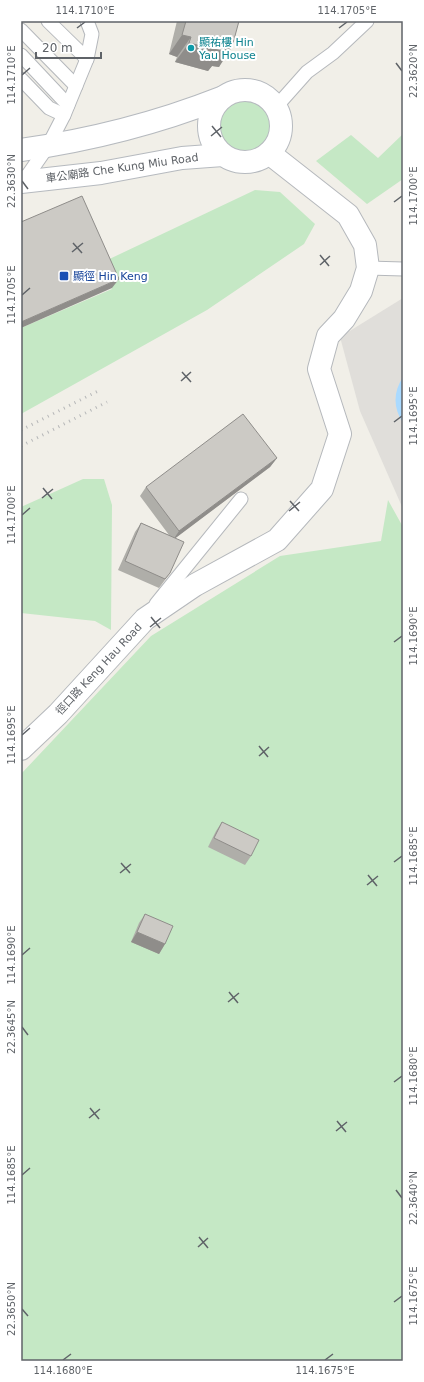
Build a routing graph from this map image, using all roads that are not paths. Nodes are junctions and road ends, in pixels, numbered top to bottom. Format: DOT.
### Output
graph roads {
  1 [pos="48,21"];
  2 [pos="87,21"];
  3 [pos="367,21"];
  4 [pos="21,30"];
  5 [pos="21,55"];
  6 [pos="87,59"];
  7 [pos="21,79"];
  8 [pos="76,86"];
  9 [pos="222,98"];
  10 [pos="275,108"];
  11 [pos="66,110"];
  12 [pos="48,146"];
  13 [pos="21,150"];
  14 [pos="269,153"];
  15 [pos="223,155"];
  16 [pos="22,183"];
  17 [pos="368,268"];
  18 [pos="403,269"];
  19 [pos="241,499"];
  20 [pos="140,624"];
  21 [pos="21,749"];
  1 -- 6 [label="lane"];
  2 -- 6 [label="lane"];
  3 -- 10 [label="lane"];
  4 -- 8 [label="lane"];
  5 -- 11 [label="lane"];
  6 -- 8 [label="lane"];
  7 -- 11 [label="lane"];
  8 -- 11 [label="lane"];
  9 -- 10 [label="street"];
  9 -- 12 [label="street"];
  9 -- 15 [label="street"];
  10 -- 14 [label="street"];
  11 -- 12 [label="lane"];
  12 -- 13 [label="street"];
  12 -- 16 [label="lane"];
  14 -- 15 [label="street"];
  14 -- 17 [label="street, 徑口路 Keng Hau Road"];
  15 -- 16 [label="street, 車公廟路 Che Kung Miu Road"];
  17 -- 18 [label="lane"];
  17 -- 20 [label="street, 徑口路 Keng Hau Road"];
  19 -- 20 [label="lane"];
  20 -- 21 [label="street, 徑口路 Keng Hau Road"];
}
